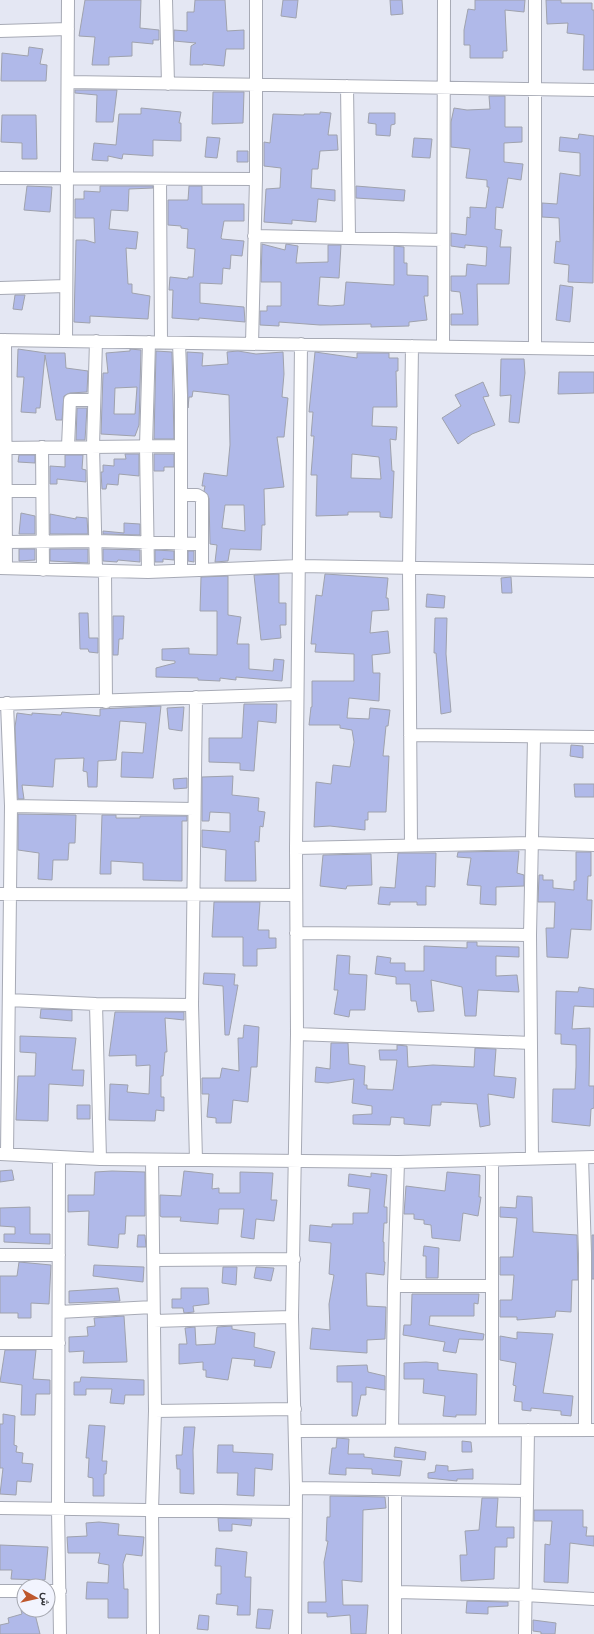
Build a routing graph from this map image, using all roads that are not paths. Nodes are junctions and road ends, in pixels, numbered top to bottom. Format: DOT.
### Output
graph roads {
  1 [pos="68,0"];
  2 [pos="166,0"];
  3 [pos="256,0"];
  4 [pos="444,0"];
  5 [pos="535,0"];
  6 [pos="68,30"];
  7 [pos="0,31"];
  8 [pos="68,82"];
  9 [pos="168,84"];
  10 [pos="256,85"];
  11 [pos="347,86"];
  12 [pos="444,88"];
  13 [pos="534,89"];
  14 [pos="594,90"];
  15 [pos="0,178"];
  16 [pos="67,179"];
  17 [pos="160,179"];
  18 [pos="256,180"];
  19 [pos="254,236"];
  20 [pos="349,237"];
  21 [pos="443,240"];
  22 [pos="66,286"];
  23 [pos="0,288"];
  24 [pos="2,340"];
  25 [pos="66,341"];
  26 [pos="96,342"];
  27 [pos="149,342"];
  28 [pos="161,342"];
  29 [pos="180,343"];
  30 [pos="252,344"];
  31 [pos="301,344"];
  32 [pos="412,346"];
  33 [pos="443,347"];
  34 [pos="535,348"];
  35 [pos="594,349"];
  36 [pos="94,400"];
  37 [pos="68,446"];
  38 [pos="93,446"];
  39 [pos="146,446"];
  40 [pos="180,446"];
  41 [pos="42,447"];
  42 [pos="3,448"];
  43 [pos="6,491"];
  44 [pos="42,491"];
  45 [pos="180,495"];
  46 [pos="43,541"];
  47 [pos="96,541"];
  48 [pos="7,542"];
  49 [pos="148,542"];
  50 [pos="181,543"];
  51 [pos="202,544"];
  52 [pos="299,566"];
  53 [pos="3,568"];
  54 [pos="202,568"];
  55 [pos="409,569"];
  56 [pos="43,570"];
  57 [pos="100,571"];
  58 [pos="180,571"];
  59 [pos="594,571"];
  60 [pos="148,572"];
  61 [pos="297,694"];
  62 [pos="196,697"];
  63 [pos="106,702"];
  64 [pos="3,704"];
  65 [pos="410,735"];
  66 [pos="594,737"];
  67 [pos="534,738"];
  68 [pos="11,806"];
  69 [pos="194,809"];
  70 [pos="532,843"];
  71 [pos="411,845"];
  72 [pos="594,845"];
  73 [pos="296,848"];
  74 [pos="6,894"];
  75 [pos="193,895"];
  76 [pos="296,895"];
  77 [pos="296,933"];
  78 [pos="530,935"];
  79 [pos="9,1000"];
  80 [pos="96,1004"];
  81 [pos="192,1005"];
  82 [pos="297,1034"];
  83 [pos="532,1043"];
  84 [pos="3,1154"];
  85 [pos="59,1157"];
  86 [pos="588,1157"];
  87 [pos="100,1159"];
  88 [pos="532,1159"];
  89 [pos="152,1160"];
  90 [pos="196,1160"];
  91 [pos="492,1160"];
  92 [pos="295,1161"];
  93 [pos="398,1162"];
  94 [pos="589,1254"];
  95 [pos="0,1255"];
  96 [pos="59,1255"];
  97 [pos="294,1259"];
  98 [pos="154,1260"];
  99 [pos="394,1286"];
  100 [pos="491,1286"];
  101 [pos="153,1307"];
  102 [pos="59,1312"];
  103 [pos="292,1317"];
  104 [pos="154,1321"];
  105 [pos="590,1337"];
  106 [pos="0,1343"];
  107 [pos="59,1343"];
  108 [pos="295,1409"];
  109 [pos="155,1411"];
  110 [pos="492,1429"];
  111 [pos="295,1430"];
  112 [pos="528,1430"];
  113 [pos="590,1430"];
  114 [pos="392,1431"];
  115 [pos="296,1488"];
  116 [pos="395,1491"];
  117 [pos="527,1491"];
  118 [pos="0,1508"];
  119 [pos="58,1509"];
  120 [pos="152,1510"];
  121 [pos="296,1512"];
  122 [pos="55,1578"];
  123 [pos="0,1591"];
  124 [pos="16,1591"];
  125 [pos="396,1592"];
  126 [pos="526,1595"];
  127 [pos="594,1599"];
  128 [pos="56,1605"];
  129 [pos="60,1634"];
  130 [pos="153,1634"];
  131 [pos="295,1634"];
  132 [pos="395,1634"];
  133 [pos="525,1634"];
  1 -- 6 [label="street"];
  2 -- 9 [label="street"];
  3 -- 10 [label="street"];
  4 -- 12 [label="street"];
  5 -- 13 [label="street"];
  6 -- 7 [label="street"];
  6 -- 8 [label="street"];
  8 -- 9 [label="street"];
  8 -- 16 [label="street"];
  9 -- 10 [label="street"];
  10 -- 11 [label="street"];
  10 -- 18 [label="street"];
  11 -- 12 [label="street"];
  11 -- 20 [label="street"];
  12 -- 13 [label="street"];
  12 -- 21 [label="street"];
  13 -- 14 [label="street"];
  13 -- 34 [label="street"];
  15 -- 16 [label="street"];
  16 -- 17 [label="street"];
  16 -- 22 [label="street"];
  17 -- 18 [label="street"];
  17 -- 28 [label="street"];
  18 -- 19 [label="street"];
  19 -- 20 [label="street"];
  19 -- 30 [label="street"];
  20 -- 21 [label="street"];
  21 -- 33 [label="street"];
  22 -- 23 [label="street"];
  22 -- 25 [label="street"];
  24 -- 25 [label="street"];
  24 -- 42 [label="street"];
  25 -- 26 [label="street"];
  26 -- 27 [label="street"];
  26 -- 36 [label="street"];
  27 -- 28 [label="street"];
  27 -- 39 [label="street"];
  28 -- 29 [label="street"];
  29 -- 30 [label="street"];
  29 -- 40 [label="street"];
  30 -- 31 [label="street"];
  31 -- 32 [label="street"];
  31 -- 52 [label="street"];
  32 -- 33 [label="street"];
  32 -- 55 [label="street"];
  33 -- 34 [label="street"];
  34 -- 35 [label="street"];
  36 -- 37 [label="street"];
  36 -- 38 [label="street"];
  37 -- 38 [label="street"];
  37 -- 41 [label="street"];
  38 -- 39 [label="street"];
  38 -- 47 [label="street"];
  39 -- 40 [label="street"];
  39 -- 49 [label="street"];
  40 -- 45 [label="street"];
  41 -- 42 [label="street"];
  41 -- 44 [label="street"];
  42 -- 43 [label="street"];
  43 -- 44 [label="street"];
  43 -- 48 [label="street"];
  44 -- 46 [label="street"];
  45 -- 50 [label="street"];
  45 -- 51 [label="street"];
  46 -- 47 [label="street"];
  46 -- 48 [label="street"];
  46 -- 56 [label="street"];
  47 -- 49 [label="street"];
  47 -- 57 [label="street"];
  48 -- 53 [label="street"];
  49 -- 50 [label="street"];
  49 -- 60 [label="street"];
  50 -- 51 [label="street"];
  50 -- 58 [label="street"];
  51 -- 54 [label="street"];
  52 -- 54 [label="street"];
  52 -- 55 [label="street"];
  52 -- 61 [label="street"];
  53 -- 56 [label="street"];
  54 -- 58 [label="street"];
  55 -- 59 [label="street"];
  55 -- 65 [label="street"];
  56 -- 57 [label="street"];
  57 -- 60 [label="street"];
  57 -- 63 [label="street"];
  58 -- 60 [label="street"];
  61 -- 62 [label="street"];
  61 -- 73 [label="street"];
  62 -- 63 [label="street"];
  62 -- 69 [label="street"];
  63 -- 64 [label="street"];
  64 -- 68 [label="street"];
  65 -- 67 [label="street"];
  65 -- 71 [label="street"];
  66 -- 67 [label="street"];
  67 -- 70 [label="street"];
  68 -- 69 [label="street"];
  68 -- 74 [label="street"];
  69 -- 75 [label="street"];
  70 -- 71 [label="street"];
  70 -- 72 [label="street"];
  70 -- 78 [label="street"];
  71 -- 73 [label="street"];
  73 -- 76 [label="street"];
  74 -- 75 [label="street"];
  74 -- 79 [label="street"];
  75 -- 76 [label="street"];
  75 -- 81 [label="street"];
  76 -- 77 [label="street"];
  77 -- 78 [label="street"];
  77 -- 82 [label="street"];
  78 -- 83 [label="street"];
  79 -- 80 [label="street"];
  79 -- 84 [label="street"];
  80 -- 81 [label="street"];
  80 -- 87 [label="street"];
  81 -- 90 [label="street"];
  82 -- 83 [label="street"];
  82 -- 92 [label="street"];
  83 -- 88 [label="street"];
  84 -- 85 [label="street"];
  85 -- 87 [label="street"];
  85 -- 96 [label="street"];
  86 -- 88 [label="street"];
  86 -- 94 [label="street"];
  87 -- 89 [label="street"];
  88 -- 91 [label="street"];
  89 -- 90 [label="street"];
  89 -- 98 [label="street"];
  90 -- 92 [label="street"];
  91 -- 93 [label="street"];
  91 -- 100 [label="street"];
  92 -- 93 [label="street"];
  92 -- 97 [label="street"];
  93 -- 99 [label="street"];
  94 -- 105 [label="street"];
  95 -- 96 [label="street"];
  96 -- 102 [label="street"];
  97 -- 98 [label="street"];
  97 -- 103 [label="street"];
  98 -- 101 [label="street"];
  99 -- 100 [label="street"];
  99 -- 114 [label="street"];
  100 -- 110 [label="street"];
  101 -- 102 [label="street"];
  101 -- 104 [label="street"];
  102 -- 107 [label="street"];
  103 -- 104 [label="street"];
  103 -- 108 [label="street"];
  104 -- 109 [label="street"];
  105 -- 113 [label="street"];
  106 -- 107 [label="street"];
  107 -- 119 [label="street"];
  108 -- 109 [label="street"];
  108 -- 111 [label="street"];
  109 -- 120 [label="street"];
  110 -- 112 [label="street"];
  110 -- 114 [label="street"];
  111 -- 114 [label="street"];
  111 -- 115 [label="street"];
  112 -- 113 [label="street"];
  112 -- 117 [label="street"];
  115 -- 116 [label="street"];
  115 -- 121 [label="street"];
  116 -- 117 [label="street"];
  116 -- 125 [label="street"];
  117 -- 126 [label="street"];
  118 -- 119 [label="street"];
  119 -- 120 [label="street"];
  119 -- 122 [label="street"];
  120 -- 121 [label="street"];
  120 -- 130 [label="street"];
  121 -- 131 [label="street"];
  123 -- 124 [label="street"];
  125 -- 126 [label="street"];
  125 -- 132 [label="street"];
  126 -- 127 [label="street"];
  126 -- 133 [label="street"];
  128 -- 129 [label="street"];
}
